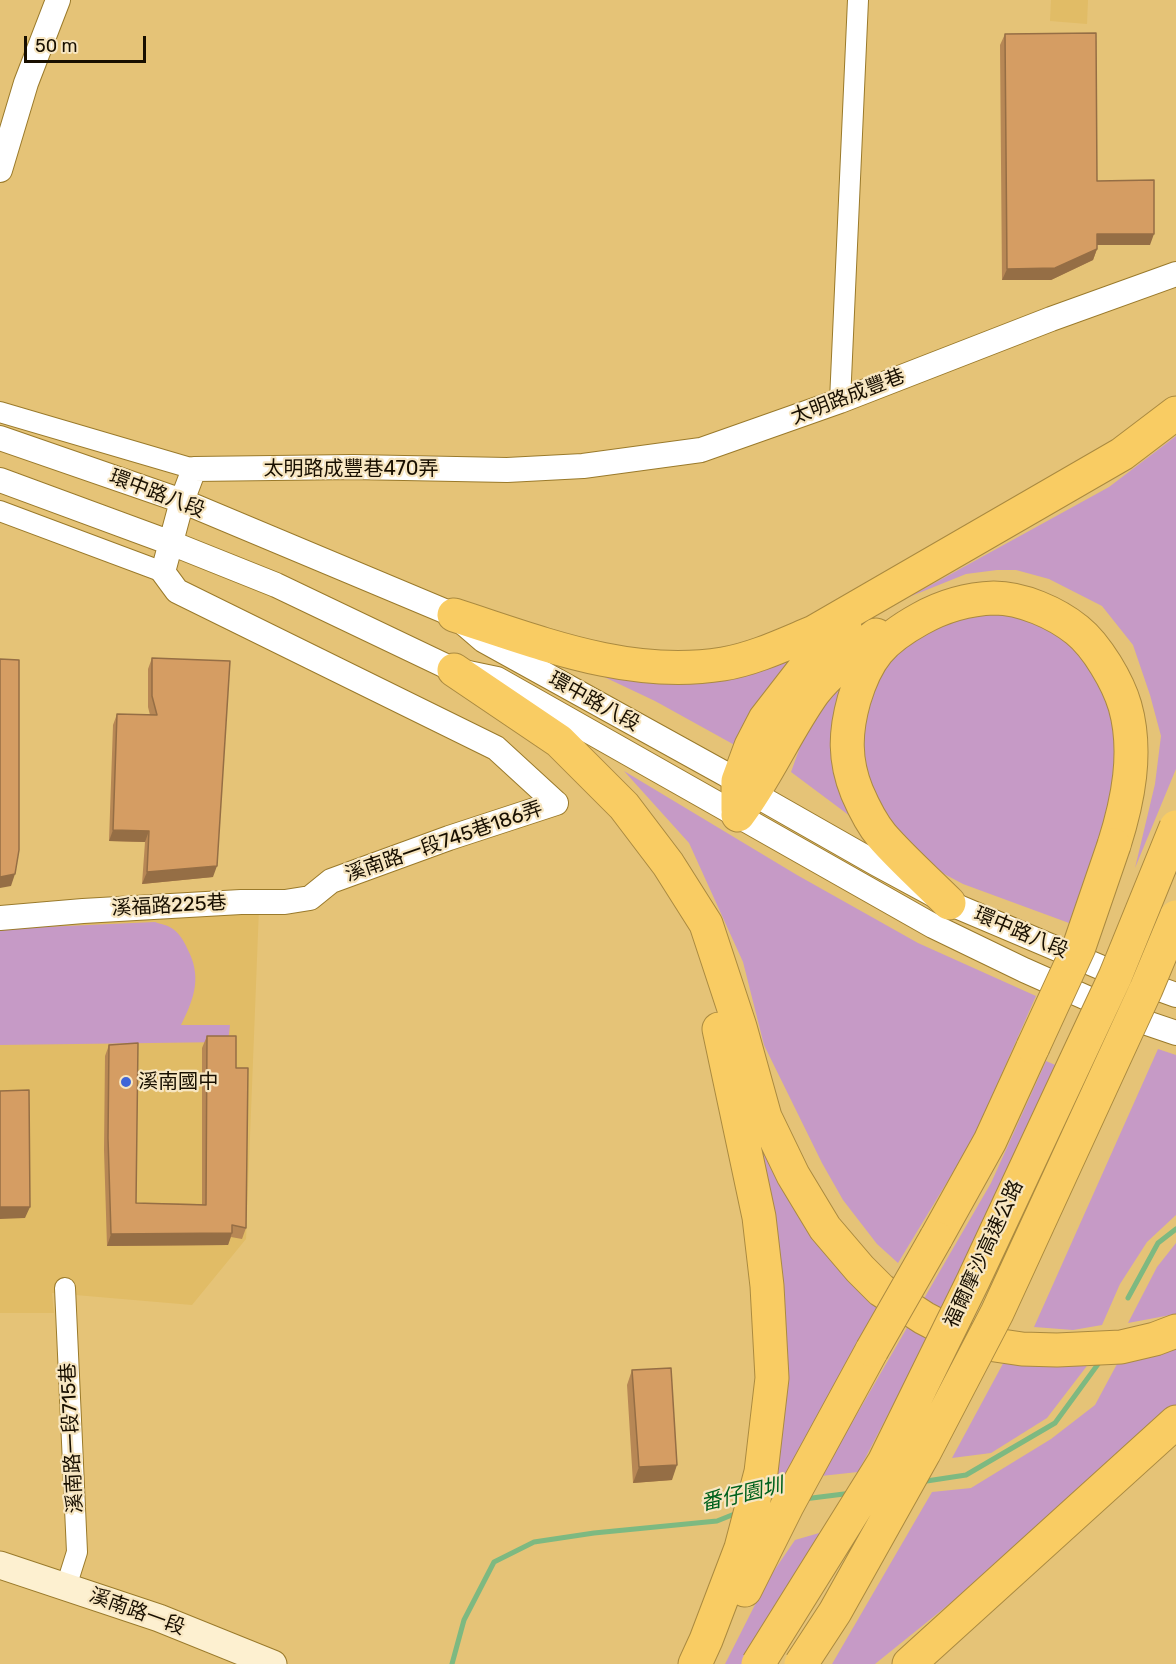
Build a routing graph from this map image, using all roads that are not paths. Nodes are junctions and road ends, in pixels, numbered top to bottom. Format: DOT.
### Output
graph roads {
  1 [pos="58,0"];
  2 [pos="858,0"];
  3 [pos="0,170"];
  4 [pos="1176,274"];
  5 [pos="840,401"];
  6 [pos="0,412"];
  7 [pos="1176,413"];
  8 [pos="0,438"];
  9 [pos="194,469"];
  10 [pos="507,470"];
  11 [pos="0,480"];
  12 [pos="182,501"];
  13 [pos="0,511"];
  14 [pos="171,543"];
  15 [pos="163,572"];
  16 [pos="894,585"];
  17 [pos="969,600"];
  18 [pos="454,615"];
  19 [pos="454,670"];
  20 [pos="743,797"];
  21 [pos="1176,827"];
  22 [pos="668,864"];
  23 [pos="331,881"];
  24 [pos="949,903"];
  25 [pos="1176,917"];
  26 [pos="0,918"];
  27 [pos="1176,995"];
  28 [pos="1176,1033"];
  29 [pos="66,1288"];
  30 [pos="1176,1330"];
  31 [pos="1176,1422"];
  32 [pos="0,1565"];
  33 [pos="66,1587"];
  34 [pos="273,1664"];
  35 [pos="695,1664"];
  36 [pos="708,1664"];
  37 [pos="759,1664"];
  38 [pos="801,1664"];
  39 [pos="909,1664"];
  1 -- 3 [label="street"];
  2 -- 5 [label="street"];
  4 -- 5 [label="street, 太明路成豐巷"];
  5 -- 10 [label="street, 太明路成豐巷"];
  6 -- 9 [label="street, 環中路八段"];
  7 -- 16 [label="highway"];
  8 -- 12 [label="street, 環中路八段"];
  9 -- 10 [label="street, 太明路成豐巷470弄"];
  9 -- 12 [label="street"];
  11 -- 14 [label="street, 環中路八段"];
  12 -- 14 [label="street"];
  12 -- 18 [label="street, 環中路八段"];
  13 -- 15 [label="street"];
  14 -- 15 [label="street"];
  14 -- 19 [label="street, 環中路八段"];
  15 -- 23 [label="street, 溪南路一段745巷186弄"];
  16 -- 18 [label="highway"];
  16 -- 20 [label="highway"];
  17 -- 20 [label="highway"];
  17 -- 24 [label="highway"];
  17 -- 36 [label="highway, bridge"];
  18 -- 20 [label="street, 環中路八段"];
  19 -- 20 [label="street, 環中路八段"];
  19 -- 22 [label="highway"];
  20 -- 24 [label="street, 環中路八段"];
  20 -- 28 [label="street, 環中路八段"];
  21 -- 37 [label="highway, 福爾摩沙高速公路, bridge"];
  22 -- 30 [label="highway"];
  22 -- 35 [label="highway"];
  23 -- 26 [label="street, 溪福路225巷"];
  24 -- 27 [label="street, 環中路八段"];
  25 -- 38 [label="highway, 福爾摩沙高速公路, bridge"];
  29 -- 33 [label="street, 溪南路一段715巷"];
  31 -- 39 [label="highway"];
  32 -- 33 [label="main road, 溪南路一段"];
  33 -- 34 [label="main road, 溪南路一段"];
}
